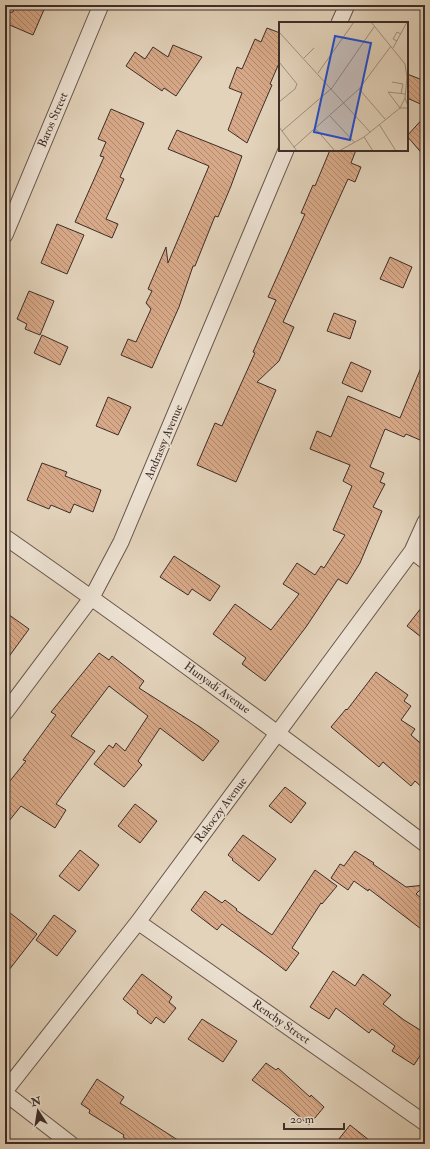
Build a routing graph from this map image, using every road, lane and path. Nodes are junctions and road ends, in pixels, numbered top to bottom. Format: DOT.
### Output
graph roads {
  1 [pos="101,5"];
  2 [pos="347,5"];
  3 [pos="340,22"];
  4 [pos="286,151"];
  5 [pos="5,235"];
  6 [pos="425,522"];
  7 [pos="5,537"];
  8 [pos="412,552"];
  9 [pos="425,561"];
  10 [pos="92,597"];
  11 [pos="5,713"];
  12 [pos="278,733"];
  13 [pos="425,844"];
  14 [pos="138,922"];
  15 [pos="5,1092"];
  16 [pos="425,1123"];
  17 [pos="71,1144"];
  1 -- 5 [label="street, Baros Street"];
  2 -- 3 [label="street"];
  4 -- 10 [label="street, Andrassy Avenue"];
  6 -- 8 [label="street, Rakoczy Avenue"];
  7 -- 10 [label="street, Hunyadi Avenue"];
  8 -- 9 [label="street"];
  8 -- 12 [label="street, Rakoczy Avenue"];
  10 -- 11 [label="street, Andrassy Avenue"];
  10 -- 12 [label="street, Hunyadi Avenue"];
  12 -- 13 [label="street, Hunyadi Avenue"];
  12 -- 14 [label="street, Rakoczy Avenue"];
  14 -- 15 [label="street, Rakoczy Avenue"];
  14 -- 16 [label="street, Renchy Street"];
  15 -- 17 [label="street"];
}
